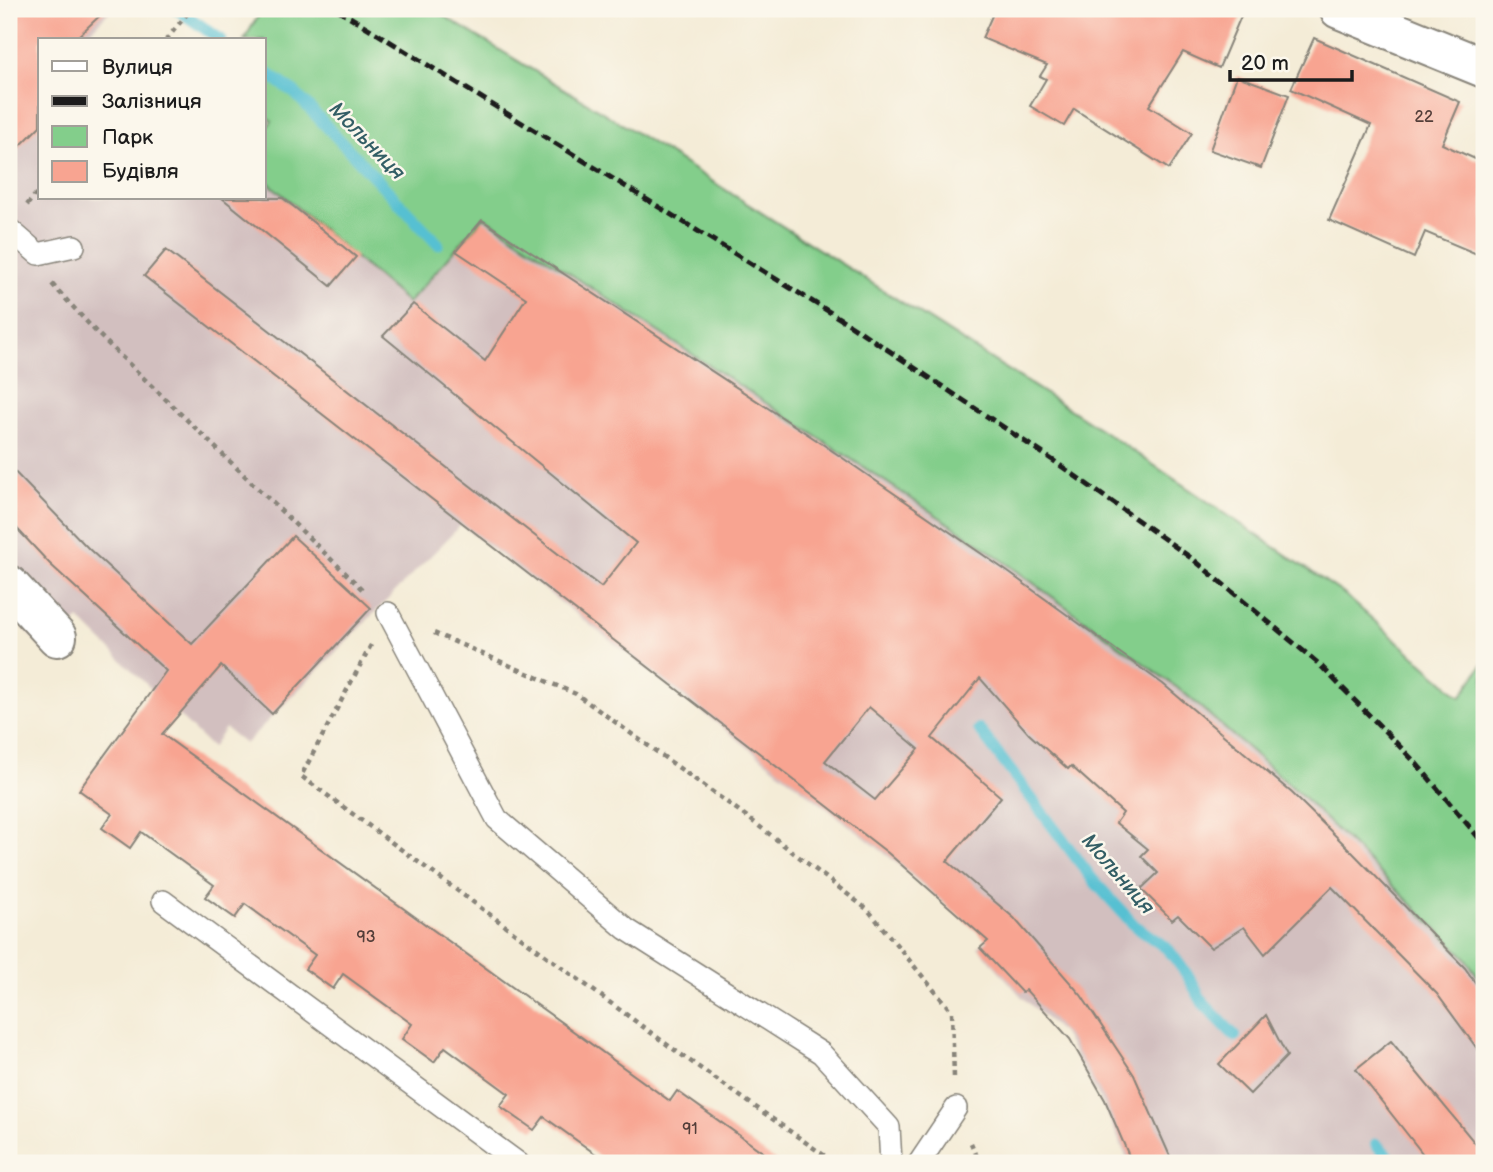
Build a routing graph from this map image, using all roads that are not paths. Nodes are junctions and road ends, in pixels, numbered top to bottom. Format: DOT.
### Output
graph roads {
  1 [pos="1339,9"];
  2 [pos="1484,68"];
  3 [pos="9,229"];
  4 [pos="74,246"];
  5 [pos="9,585"];
  6 [pos="388,613"];
  7 [pos="57,637"];
  8 [pos="163,901"];
  9 [pos="956,1108"];
  10 [pos="518,1163"];
  11 [pos="891,1163"];
  12 [pos="919,1163"];
  1 -- 2 [label="street"];
  3 -- 4 [label="lane"];
  5 -- 7 [label="street"];
  6 -- 11 [label="lane"];
  8 -- 10 [label="lane"];
  9 -- 12 [label="lane"];
}
